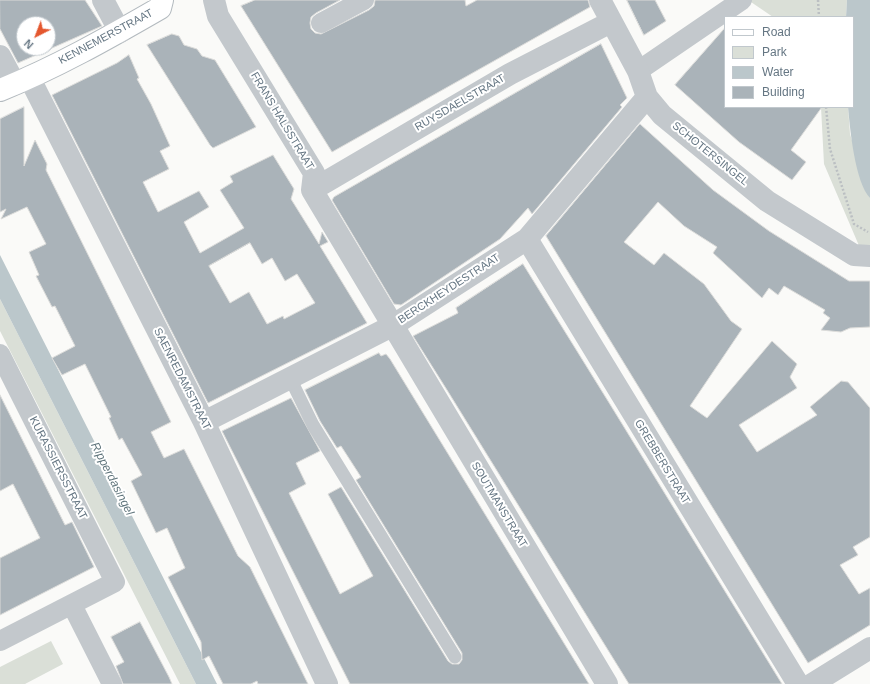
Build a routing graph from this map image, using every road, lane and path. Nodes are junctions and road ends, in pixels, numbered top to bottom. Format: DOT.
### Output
graph roads {
  1 [pos="103,0"];
  2 [pos="162,0"];
  3 [pos="214,0"];
  4 [pos="364,0"];
  5 [pos="600,0"];
  6 [pos="742,0"];
  7 [pos="818,0"];
  8 [pos="819,16"];
  9 [pos="611,22"];
  10 [pos="320,23"];
  11 [pos="120,32"];
  12 [pos="0,56"];
  13 [pos="638,71"];
  14 [pos="15,84"];
  15 [pos="647,98"];
  16 [pos="826,108"];
  17 [pos="312,190"];
  18 [pos="870,234"];
  19 [pos="526,239"];
  20 [pos="870,256"];
  21 [pos="392,326"];
  22 [pos="0,354"];
  23 [pos="290,378"];
  24 [pos="204,422"];
  25 [pos="72,605"];
  26 [pos="0,641"];
  27 [pos="870,648"];
  28 [pos="455,657"];
  29 [pos="112,684"];
  30 [pos="328,684"];
  31 [pos="607,684"];
  32 [pos="798,684"];
  33 [pos="812,684"];
  1 -- 11 [label="street"];
  2 -- 11 [label="main road, KENNEMERSTRAAT"];
  3 -- 17 [label="street, FRANS HALSSTRAAT"];
  4 -- 10 [label="street"];
  5 -- 9 [label="street, SCHOTERSINGEL"];
  6 -- 13 [label="street"];
  7 -- 8 [label="path"];
  9 -- 13 [label="street, SCHOTERSINGEL"];
  9 -- 17 [label="street, RUYSDAELSTRAAT"];
  11 -- 14 [label="main road, KENNEMERSTRAAT"];
  12 -- 14 [label="street, SAENREDAMSTRAAT"];
  13 -- 15 [label="street, SCHOTERSINGEL"];
  14 -- 24 [label="street, SAENREDAMSTRAAT"];
  15 -- 19 [label="street, BERCKHEYDESTRAAT"];
  15 -- 20 [label="street, SCHOTERSINGEL"];
  16 -- 18 [label="path"];
  17 -- 21 [label="street"];
  19 -- 21 [label="street, BERCKHEYDESTRAAT"];
  19 -- 32 [label="street, GREBBERSTRAAT"];
  21 -- 23 [label="street, BERCKHEYDESTRAAT"];
  21 -- 31 [label="street, SOUTMANSTRAAT"];
  22 -- 25 [label="street, KURASSIERSSTRAAT"];
  23 -- 24 [label="street, BERCKHEYDESTRAAT"];
  23 -- 28 [label="lane"];
  24 -- 30 [label="street, SAENREDAMSTRAAT"];
  25 -- 26 [label="street"];
  25 -- 29 [label="street"];
  27 -- 33 [label="street"];
}
